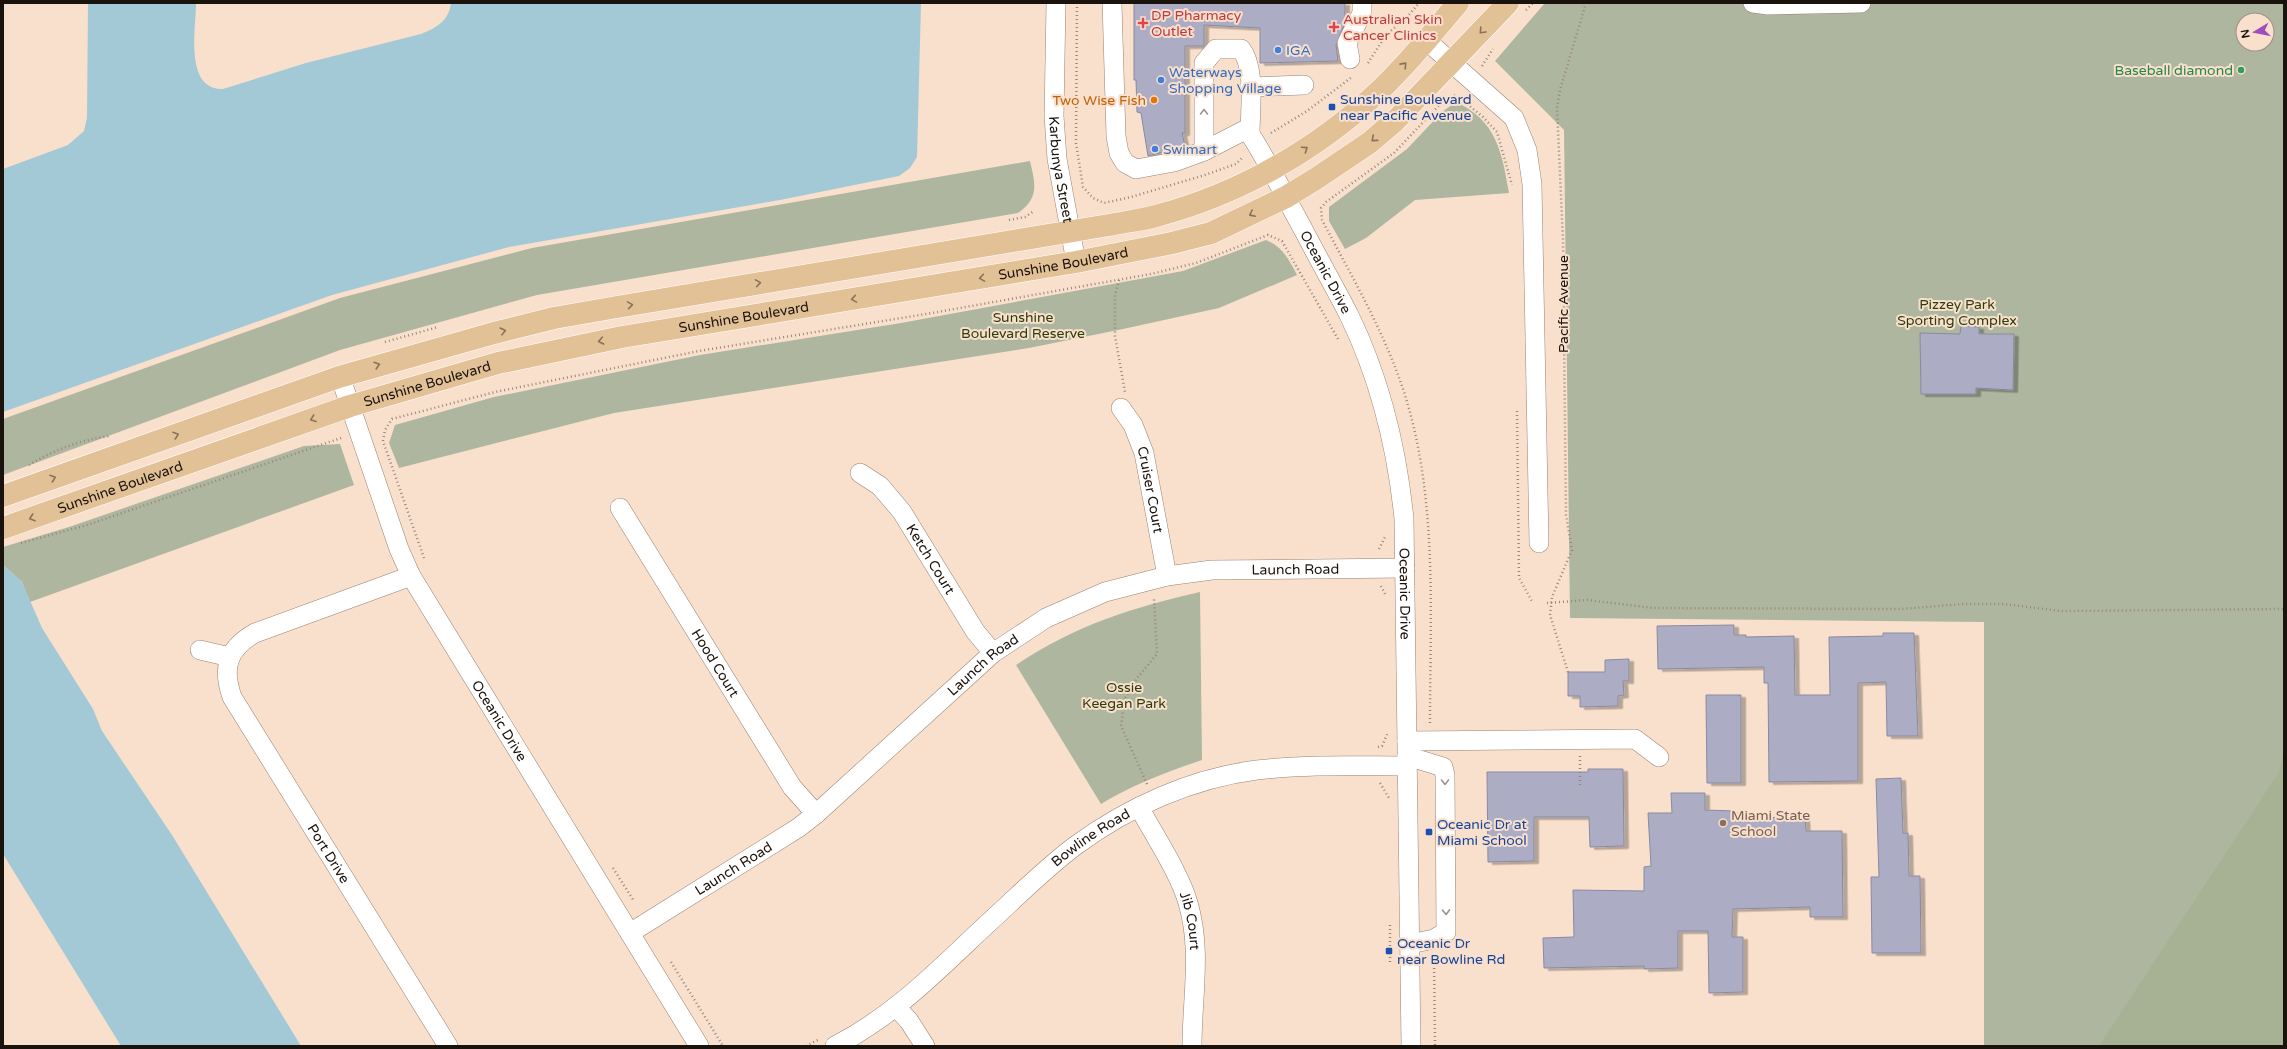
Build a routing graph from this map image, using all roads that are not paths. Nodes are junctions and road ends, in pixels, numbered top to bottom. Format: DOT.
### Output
graph roads {
  1 [pos="1056,3"];
  2 [pos="1112,3"];
  3 [pos="1362,3"];
  4 [pos="1458,3"];
  5 [pos="1508,3"];
  6 [pos="1753,3"];
  7 [pos="1861,3"];
  8 [pos="1426,40"];
  9 [pos="1452,63"];
  10 [pos="1357,66"];
  11 [pos="1304,85"];
  12 [pos="1250,87"];
  13 [pos="1253,134"];
  14 [pos="1204,151"];
  15 [pos="1272,169"];
  16 [pos="1286,197"];
  17 [pos="1069,232"];
  18 [pos="1076,262"];
  19 [pos="340,376"];
  20 [pos="350,406"];
  21 [pos="1121,408"];
  22 [pos="860,473"];
  23 [pos="3,496"];
  24 [pos="620,508"];
  25 [pos="11,536"];
  26 [pos="1539,543"];
  27 [pos="1406,568"];
  28 [pos="411,576"];
  29 [pos="1159,577"];
  30 [pos="200,650"];
  31 [pos="993,653"];
  32 [pos="230,657"];
  33 [pos="1407,754"];
  34 [pos="1658,757"];
  35 [pos="1139,807"];
  36 [pos="816,814"];
  37 [pos="630,933"];
  38 [pos="1410,944"];
  39 [pos="897,1008"];
  40 [pos="448,1046"];
  41 [pos="699,1046"];
  42 [pos="835,1046"];
  43 [pos="925,1046"];
  44 [pos="1192,1046"];
  45 [pos="1411,1046"];
  1 -- 17 [label="street, Karbunya Street"];
  2 -- 14 [label="street"];
  3 -- 10 [label="street"];
  4 -- 8 [label="main road"];
  5 -- 9 [label="main road, one-way"];
  6 -- 7 [label="street"];
  8 -- 9 [label="street, Pacific Avenue"];
  15 -- 8 [label="main road, one-way"];
  9 -- 16 [label="main road, Sunshine Boulevard, one-way"];
  9 -- 26 [label="street, Pacific Avenue"];
  11 -- 12 [label="street"];
  12 -- 13 [label="street"];
  14 -- 12 [label="street, one-way"];
  13 -- 14 [label="street"];
  13 -- 15 [label="street, Oceanic Drive"];
  15 -- 16 [label="street, Oceanic Drive"];
  15 -- 17 [label="main road"];
  16 -- 18 [label="main road, Sunshine Boulevard, one-way"];
  16 -- 27 [label="street, Oceanic Drive"];
  17 -- 18 [label="street, Karbunya Street"];
  19 -- 17 [label="main road, one-way"];
  18 -- 20 [label="main road, Sunshine Boulevard, one-way"];
  19 -- 20 [label="street, Oceanic Drive"];
  23 -- 19 [label="main road, one-way"];
  20 -- 25 [label="main road, Sunshine Boulevard, one-way"];
  20 -- 28 [label="street, Oceanic Drive"];
  21 -- 29 [label="street, Cruiser Court"];
  22 -- 31 [label="street, Ketch Court"];
  24 -- 36 [label="street, Hood Court"];
  27 -- 29 [label="street, Launch Road"];
  27 -- 33 [label="street, Oceanic Drive"];
  28 -- 32 [label="street, Port Drive"];
  28 -- 37 [label="street, Oceanic Drive"];
  29 -- 31 [label="street, Launch Road"];
  30 -- 32 [label="street"];
  31 -- 36 [label="street, Launch Road"];
  32 -- 40 [label="street, Port Drive"];
  33 -- 34 [label="street, Bowline Road"];
  33 -- 35 [label="street, Bowline Road"];
  33 -- 38 [label="street, Oceanic Drive"];
  33 -- 38 [label="street, one-way"];
  35 -- 39 [label="street, Bowline Road"];
  35 -- 44 [label="street, Jib Court"];
  36 -- 37 [label="street, Launch Road"];
  37 -- 41 [label="street, Oceanic Drive"];
  38 -- 45 [label="street, Oceanic Drive"];
  39 -- 42 [label="street, Bowline Road"];
  39 -- 43 [label="street"];
}
